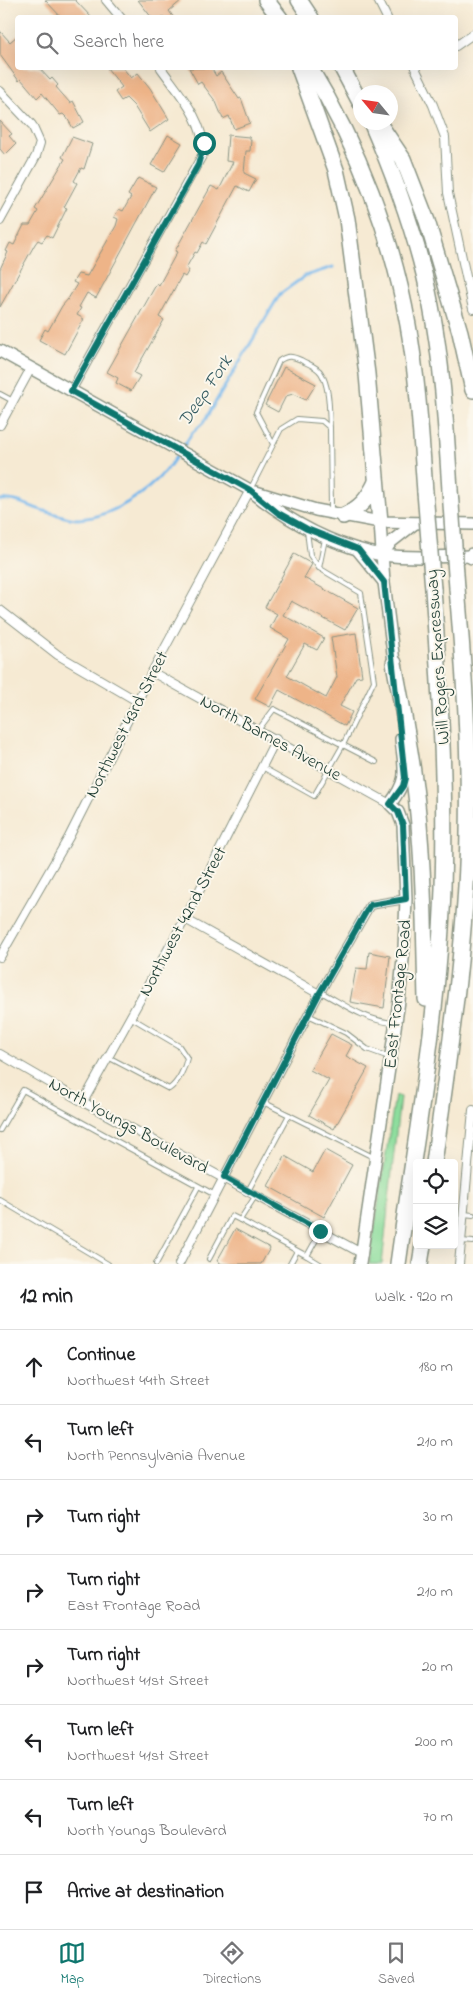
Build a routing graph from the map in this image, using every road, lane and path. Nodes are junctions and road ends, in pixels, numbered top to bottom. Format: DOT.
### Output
graph roads {
  1 [pos="106,0"];
  2 [pos="266,0"];
  3 [pos="299,0"];
  4 [pos="378,0"];
  5 [pos="118,15"];
  6 [pos="277,15"];
  7 [pos="309,15"];
  8 [pos="386,15"];
  9 [pos="473,34"];
  10 [pos="458,45"];
  11 [pos="162,70"];
  12 [pos="299,70"];
  13 [pos="311,70"];
  14 [pos="418,70"];
  15 [pos="345,72"];
  16 [pos="353,85"];
  17 [pos="353,88"];
  18 [pos="0,92"];
  19 [pos="374,130"];
  20 [pos="383,130"];
  21 [pos="0,221"];
  22 [pos="473,309"];
  23 [pos="0,351"];
  24 [pos="30,368"];
  25 [pos="473,390"];
  26 [pos="71,391"];
  27 [pos="0,394"];
  28 [pos="13,401"];
  29 [pos="0,425"];
  30 [pos="330,428"];
  31 [pos="273,444"];
  32 [pos="376,480"];
  33 [pos="250,490"];
  34 [pos="337,515"];
  35 [pos="380,522"];
  36 [pos="414,524"];
  37 [pos="473,524"];
  38 [pos="307,529"];
  39 [pos="325,537"];
  40 [pos="358,549"];
  41 [pos="382,555"];
  42 [pos="473,556"];
  43 [pos="319,568"];
  44 [pos="384,582"];
  45 [pos="0,610"];
  46 [pos="394,663"];
  47 [pos="152,672"];
  48 [pos="137,702"];
  49 [pos="259,729"];
  50 [pos="276,739"];
  51 [pos="343,745"];
  52 [pos="376,762"];
  53 [pos="262,767"];
  54 [pos="330,770"];
  55 [pos="390,804"];
  56 [pos="473,850"];
  57 [pos="466,878"];
  58 [pos="406,899"];
  59 [pos="184,919"];
  60 [pos="0,957"];
  61 [pos="320,993"];
  62 [pos="308,1015"];
  63 [pos="130,1017"];
  64 [pos="396,1023"];
  65 [pos="427,1050"];
  66 [pos="0,1054"];
  67 [pos="108,1057"];
  68 [pos="391,1058"];
  69 [pos="83,1102"];
  70 [pos="263,1102"];
  71 [pos="473,1110"];
  72 [pos="289,1115"];
  73 [pos="0,1130"];
  74 [pos="377,1159"];
  75 [pos="435,1159"];
  76 [pos="224,1177"];
  77 [pos="198,1187"];
  78 [pos="252,1193"];
  79 [pos="215,1195"];
  80 [pos="0,1200"];
  81 [pos="464,1214"];
  82 [pos="473,1215"];
  83 [pos="240,1220"];
  84 [pos="320,1231"];
  85 [pos="462,1241"];
  86 [pos="473,1242"];
  87 [pos="422,1249"];
  88 [pos="297,1251"];
  89 [pos="307,1256"];
  90 [pos="209,1259"];
  91 [pos="362,1259"];
  92 [pos="108,1264"];
  93 [pos="156,1264"];
  94 [pos="179,1264"];
  95 [pos="290,1264"];
  96 [pos="320,1264"];
  97 [pos="398,1264"];
  98 [pos="420,1264"];
  99 [pos="459,1264"];
  1 -- 5 [label="street"];
  2 -- 6 [label="highway"];
  3 -- 7 [label="highway"];
  4 -- 8 [label="street"];
  9 -- 10 [label="street"];
  11 -- 26 [label="street"];
  12 -- 32 [label="highway"];
  13 -- 65 [label="highway, Will Rogers Expressway, bridge"];
  14 -- 22 [label="street"];
  15 -- 16 [label="highway"];
  15 -- 17 [label="highway"];
  18 -- 21 [label="street"];
  19 -- 57 [label="highway, Will Rogers Expressway, bridge"];
  20 -- 25 [label="highway"];
  23 -- 24 [label="main road"];
  24 -- 26 [label="main road"];
  24 -- 28 [label="street"];
  26 -- 33 [label="main road"];
  27 -- 28 [label="lane"];
  28 -- 29 [label="street"];
  30 -- 31 [label="lane"];
  30 -- 31 [label="lane"];
  30 -- 34 [label="lane"];
  31 -- 33 [label="lane"];
  32 -- 34 [label="highway"];
  32 -- 35 [label="highway"];
  33 -- 34 [label="main road"];
  33 -- 38 [label="main road"];
  33 -- 47 [label="street, Northwest 43rd Street"];
  34 -- 35 [label="main road"];
  35 -- 36 [label="main road"];
  35 -- 41 [label="main road"];
  36 -- 37 [label="main road"];
  36 -- 41 [label="main road"];
  38 -- 39 [label="main road"];
  38 -- 43 [label="lane"];
  39 -- 40 [label="main road"];
  39 -- 43 [label="lane"];
  40 -- 41 [label="main road"];
  40 -- 44 [label="main road"];
  41 -- 42 [label="main road"];
  41 -- 44 [label="main road"];
  43 -- 51 [label="lane"];
  44 -- 46 [label="main road"];
  45 -- 48 [label="street"];
  46 -- 55 [label="main road"];
  46 -- 65 [label="highway"];
  47 -- 48 [label="street, Northwest 43rd Street"];
  47 -- 49 [label="street, North Barnes Avenue"];
  48 -- 60 [label="street, Northwest 43rd Street"];
  49 -- 50 [label="street, North Barnes Avenue"];
  49 -- 51 [label="lane"];
  50 -- 53 [label="street, Northwest 42nd Street"];
  50 -- 54 [label="street, North Barnes Avenue"];
  51 -- 52 [label="lane"];
  51 -- 54 [label="lane"];
  53 -- 54 [label="lane"];
  53 -- 59 [label="street, Northwest 42nd Street"];
  54 -- 55 [label="street, North Barnes Avenue"];
  55 -- 58 [label="main road, East Frontage Road"];
  56 -- 57 [label="highway"];
  57 -- 75 [label="highway, Will Rogers Expressway"];
  58 -- 61 [label="street"];
  58 -- 64 [label="main road, East Frontage Road"];
  59 -- 61 [label="street"];
  59 -- 63 [label="street, Northwest 42nd Street"];
  61 -- 62 [label="street"];
  61 -- 64 [label="lane"];
  62 -- 68 [label="lane"];
  62 -- 70 [label="street"];
  63 -- 67 [label="street, Northwest 42nd Street"];
  63 -- 67 [label="lane"];
  64 -- 68 [label="main road, East Frontage Road"];
  65 -- 97 [label="highway, Will Rogers Expressway"];
  66 -- 69 [label="street, North Youngs Boulevard"];
  67 -- 69 [label="street, Northwest 42nd Street"];
  68 -- 74 [label="main road, East Frontage Road"];
  69 -- 76 [label="street, North Youngs Boulevard"];
  70 -- 72 [label="lane"];
  70 -- 76 [label="street"];
  71 -- 81 [label="street"];
  72 -- 74 [label="lane"];
  72 -- 78 [label="lane"];
  73 -- 77 [label="lane"];
  74 -- 91 [label="main road, East Frontage Road"];
  76 -- 78 [label="street, North Youngs Boulevard"];
  76 -- 79 [label="street"];
  77 -- 79 [label="lane"];
  77 -- 93 [label="lane"];
  78 -- 83 [label="lane"];
  78 -- 84 [label="street, North Youngs Boulevard"];
  79 -- 94 [label="street"];
  80 -- 92 [label="lane"];
  81 -- 82 [label="lane"];
  81 -- 85 [label="street"];
  83 -- 88 [label="lane"];
  83 -- 90 [label="lane"];
  84 -- 89 [label="lane"];
  84 -- 91 [label="street, North Youngs Boulevard"];
  85 -- 86 [label="lane"];
  85 -- 99 [label="street"];
  87 -- 98 [label="highway"];
  88 -- 89 [label="lane"];
  88 -- 95 [label="lane"];
  89 -- 96 [label="lane"];
}
